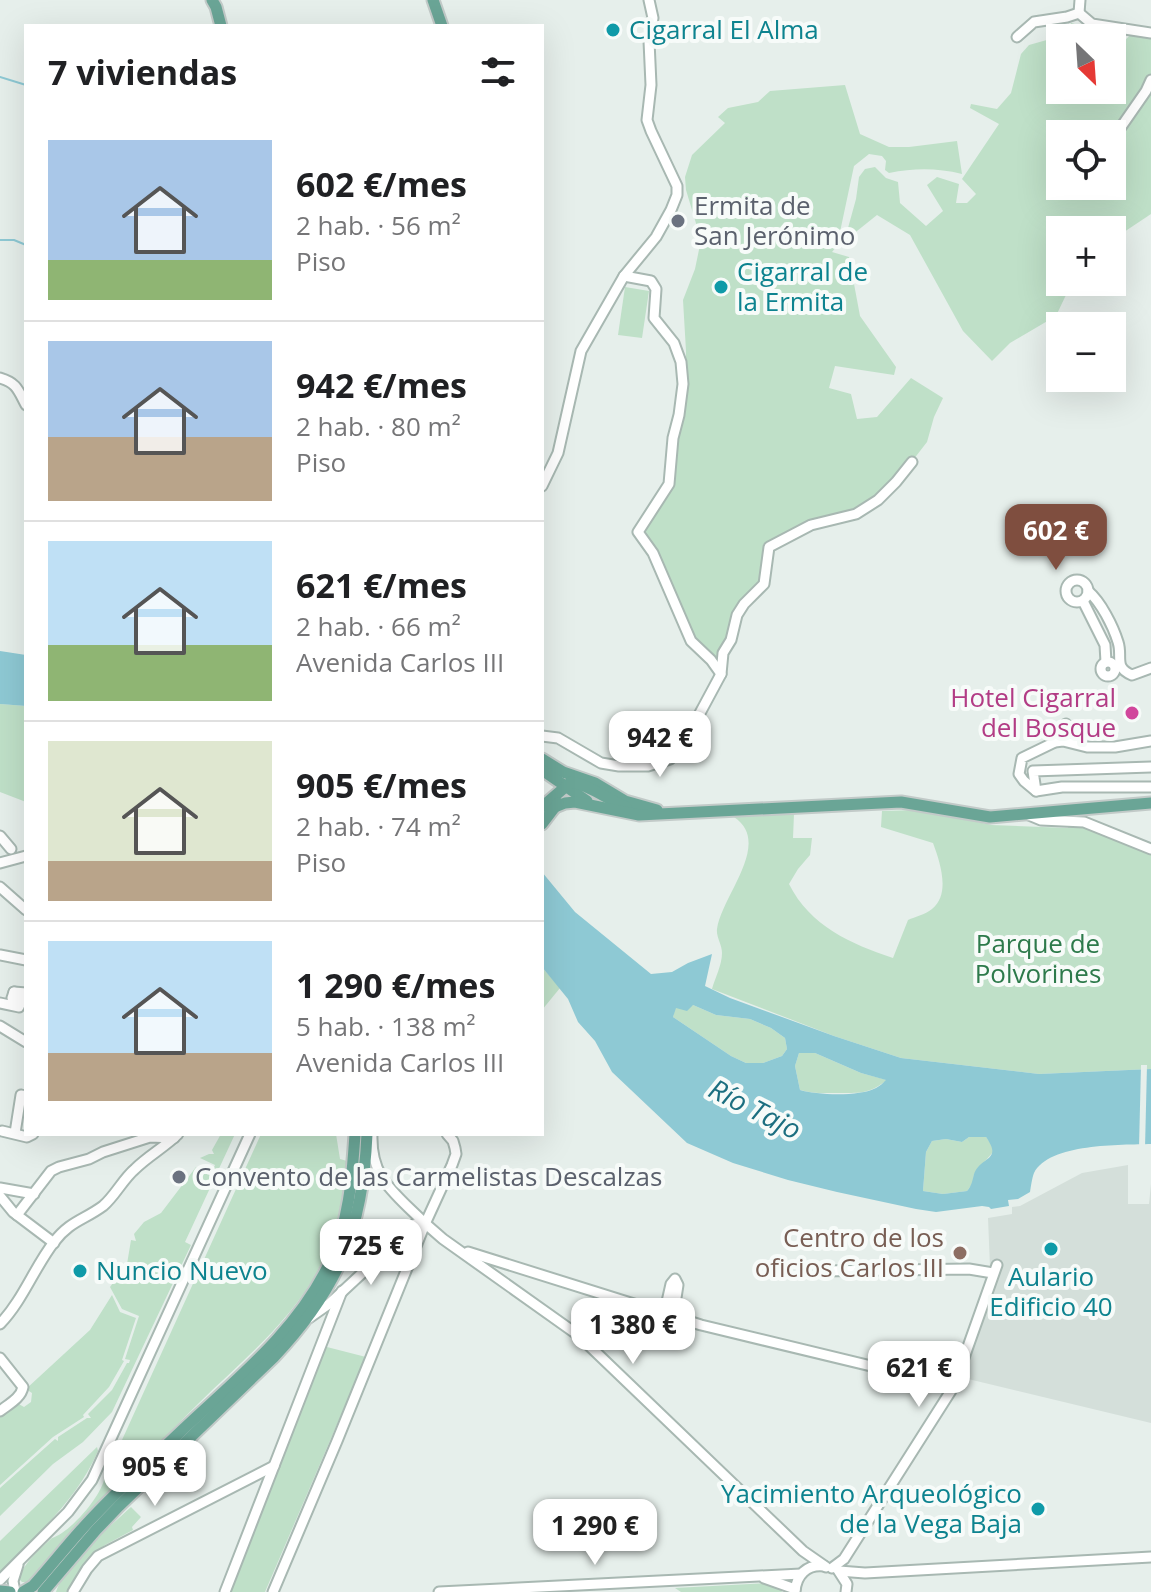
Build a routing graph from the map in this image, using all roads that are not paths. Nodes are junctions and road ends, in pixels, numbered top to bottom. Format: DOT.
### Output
graph roads {
  1 [pos="212,0"];
  2 [pos="433,0"];
  3 [pos="649,0"];
  4 [pos="1080,0"];
  5 [pos="1079,13"];
  6 [pos="220,24"];
  7 [pos="441,24"];
  8 [pos="1151,33"];
  9 [pos="1017,37"];
  10 [pos="1151,80"];
  11 [pos="1126,120"];
  12 [pos="624,276"];
  13 [pos="0,378"];
  14 [pos="24,401"];
  15 [pos="912,462"];
  16 [pos="544,482"];
  17 [pos="1088,591"];
  18 [pos="1083,601"];
  19 [pos="1106,662"];
  20 [pos="1151,668"];
  21 [pos="721,674"];
  22 [pos="1066,724"];
  23 [pos="544,736"];
  24 [pos="1151,741"];
  25 [pos="1055,742"];
  26 [pos="544,767"];
  27 [pos="1151,767"];
  28 [pos="544,768"];
  29 [pos="544,770"];
  30 [pos="563,772"];
  31 [pos="564,786"];
  32 [pos="1151,787"];
  33 [pos="1036,791"];
  34 [pos="1151,803"];
  35 [pos="548,805"];
  36 [pos="606,809"];
  37 [pos="669,813"];
  38 [pos="1083,816"];
  39 [pos="0,836"];
  40 [pos="11,849"];
  41 [pos="1151,849"];
  42 [pos="24,857"];
  43 [pos="0,863"];
  44 [pos="0,887"];
  45 [pos="24,908"];
  46 [pos="0,955"];
  47 [pos="24,960"];
  48 [pos="24,993"];
  49 [pos="0,1003"];
  50 [pos="0,1026"];
  51 [pos="24,1041"];
  52 [pos="24,1095"];
  53 [pos="2,1131"];
  54 [pos="15,1133"];
  55 [pos="24,1135"];
  56 [pos="176,1136"];
  57 [pos="249,1136"];
  58 [pos="355,1136"];
  59 [pos="370,1136"];
  60 [pos="370,1136"];
  61 [pos="449,1136"];
  62 [pos="0,1188"];
  63 [pos="34,1194"];
  64 [pos="0,1196"];
  65 [pos="17,1215"];
  66 [pos="425,1224"];
  67 [pos="54,1243"];
  68 [pos="460,1250"];
  69 [pos="819,1271"];
  70 [pos="342,1291"];
  71 [pos="306,1320"];
  72 [pos="0,1324"];
  73 [pos="0,1358"];
  74 [pos="954,1386"];
  75 [pos="0,1411"];
  76 [pos="274,1466"];
  77 [pos="803,1551"];
  78 [pos="1151,1557"];
  79 [pos="22,1558"];
  80 [pos="804,1572"];
  81 [pos="753,1575"];
  82 [pos="14,1576"];
  83 [pos="55,1576"];
  84 [pos="842,1579"];
  85 [pos="0,1580"];
  86 [pos="33,1590"];
  87 [pos="532,1590"];
  88 [pos="795,1590"];
  89 [pos="0,1591"];
  90 [pos="13,1592"];
  91 [pos="53,1592"];
  92 [pos="73,1592"];
  93 [pos="225,1592"];
  94 [pos="273,1592"];
  95 [pos="439,1592"];
  1 -- 6 [label="main road"];
  2 -- 7 [label="main road"];
  3 -- 12 [label="street"];
  4 -- 5 [label="street"];
  5 -- 8 [label="street"];
  5 -- 9 [label="street"];
  10 -- 11 [label="street"];
  12 -- 16 [label="street"];
  12 -- 21 [label="street"];
  13 -- 14 [label="street"];
  15 -- 21 [label="street"];
  17 -- 18 [label="street"];
  17 -- 18 [label="street"];
  17 -- 20 [label="street"];
  18 -- 19 [label="street"];
  21 -- 23 [label="street"];
  22 -- 25 [label="street"];
  24 -- 25 [label="street"];
  25 -- 33 [label="street"];
  26 -- 30 [label="main road"];
  27 -- 33 [label="street"];
  28 -- 31 [label="main road"];
  29 -- 35 [label="main road"];
  30 -- 31 [label="main road"];
  30 -- 37 [label="main road"];
  31 -- 35 [label="main road"];
  31 -- 36 [label="main road"];
  31 -- 37 [label="main road"];
  32 -- 33 [label="street"];
  34 -- 38 [label="main road"];
  35 -- 36 [label="main road"];
  36 -- 37 [label="main road"];
  37 -- 38 [label="main road"];
  38 -- 41 [label="street"];
  39 -- 40 [label="street"];
  42 -- 43 [label="street"];
  44 -- 45 [label="street"];
  46 -- 47 [label="street"];
  48 -- 49 [label="street"];
  50 -- 51 [label="street"];
  52 -- 54 [label="street"];
  53 -- 54 [label="street"];
  54 -- 55 [label="street"];
  56 -- 63 [label="street"];
  56 -- 67 [label="street"];
  57 -- 79 [label="street"];
  58 -- 86 [label="main road"];
  59 -- 66 [label="street"];
  60 -- 71 [label="main road"];
  61 -- 66 [label="street"];
  62 -- 63 [label="street"];
  63 -- 65 [label="street"];
  64 -- 65 [label="street"];
  65 -- 67 [label="street"];
  66 -- 68 [label="street"];
  66 -- 70 [label="street"];
  66 -- 94 [label="street"];
  67 -- 72 [label="street"];
  68 -- 74 [label="street"];
  68 -- 77 [label="street"];
  69 -- 74 [label="street"];
  70 -- 71 [label="street"];
  70 -- 76 [label="street"];
  71 -- 83 [label="main road"];
  73 -- 75 [label="street"];
  74 -- 84 [label="street"];
  76 -- 92 [label="street"];
  76 -- 93 [label="street"];
  77 -- 80 [label="street"];
  77 -- 84 [label="street"];
  78 -- 84 [label="street"];
  79 -- 82 [label="street"];
  79 -- 85 [label="street"];
  80 -- 81 [label="street"];
  80 -- 84 [label="street"];
  80 -- 88 [label="street"];
  81 -- 87 [label="street"];
  81 -- 88 [label="street"];
  82 -- 86 [label="street"];
  82 -- 90 [label="street"];
  83 -- 86 [label="main road"];
  83 -- 91 [label="street"];
  87 -- 95 [label="street"];
  89 -- 90 [label="main road"];
}
